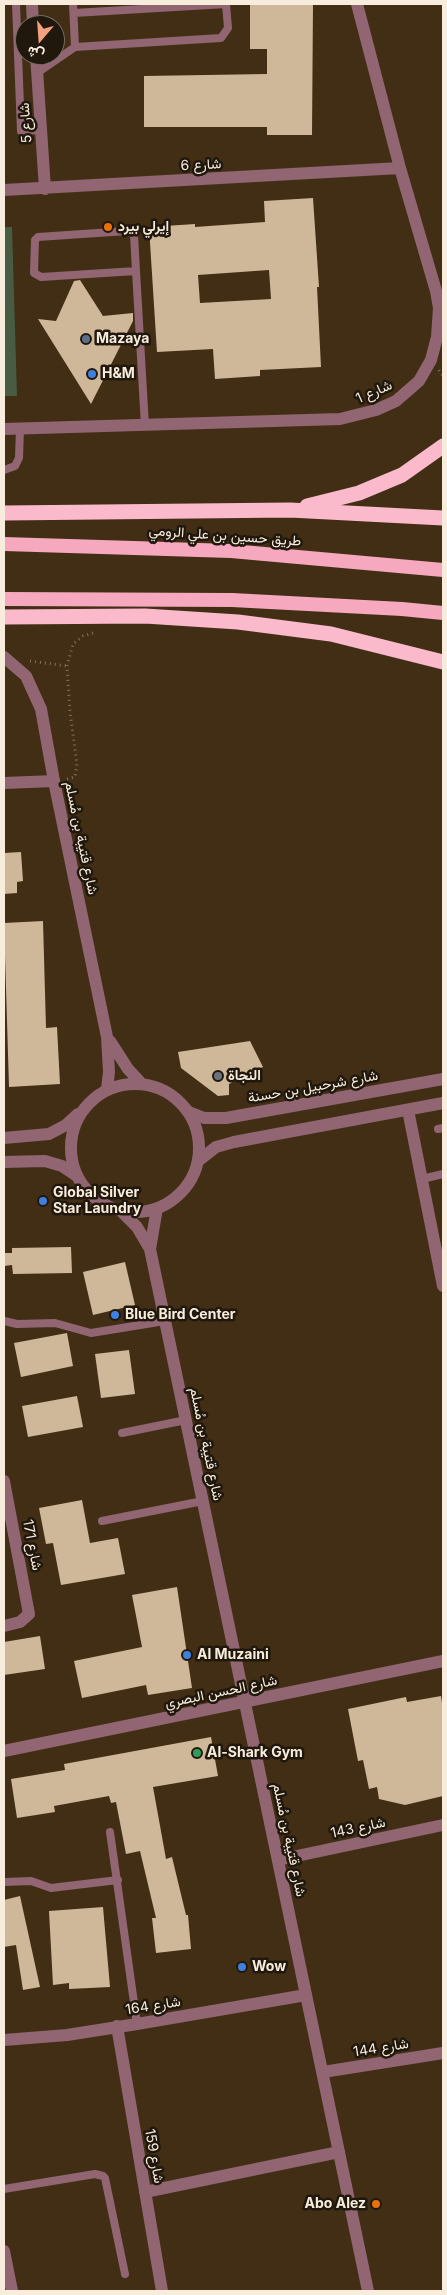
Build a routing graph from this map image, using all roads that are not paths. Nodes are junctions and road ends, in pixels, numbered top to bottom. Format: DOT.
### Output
graph roads {
  1 [pos="16,4"];
  2 [pos="73,4"];
  3 [pos="226,4"];
  4 [pos="357,4"];
  5 [pos="74,13"];
  6 [pos="75,47"];
  7 [pos="37,65"];
  8 [pos="37,73"];
  9 [pos="41,130"];
  10 [pos="400,168"];
  11 [pos="46,189"];
  12 [pos="4,190"];
  13 [pos="136,271"];
  14 [pos="145,426"];
  15 [pos="4,429"];
  16 [pos="20,429"];
  17 [pos="443,446"];
  18 [pos="4,470"];
  19 [pos="290,510"];
  20 [pos="4,513"];
  21 [pos="443,518"];
  22 [pos="4,544"];
  23 [pos="443,570"];
  24 [pos="4,599"];
  25 [pos="443,613"];
  26 [pos="4,617"];
  27 [pos="417,654"];
  28 [pos="5,658"];
  29 [pos="443,662"];
  30 [pos="443,673"];
  31 [pos="54,781"];
  32 [pos="4,783"];
  33 [pos="107,1036"];
  34 [pos="443,1079"];
  35 [pos="141,1084"];
  36 [pos="107,1089"];
  37 [pos="443,1103"];
  38 [pos="408,1110"];
  39 [pos="82,1111"];
  40 [pos="189,1112"];
  41 [pos="4,1138"];
  42 [pos="198,1161"];
  43 [pos="4,1162"];
  44 [pos="443,1174"];
  45 [pos="77,1176"];
  46 [pos="422,1179"];
  47 [pos="157,1208"];
  48 [pos="120,1210"];
  49 [pos="150,1249"];
  50 [pos="443,1286"];
  51 [pos="4,1321"];
  52 [pos="165,1321"];
  53 [pos="186,1420"];
  54 [pos="122,1433"];
  55 [pos="4,1481"];
  56 [pos="203,1501"];
  57 [pos="102,1521"];
  58 [pos="4,1626"];
  59 [pos="443,1661"];
  60 [pos="245,1702"];
  61 [pos="4,1751"];
  62 [pos="443,1825"];
  63 [pos="110,1832"];
  64 [pos="278,1860"];
  65 [pos="118,1880"];
  66 [pos="4,1882"];
  67 [pos="306,1995"];
  68 [pos="137,2024"];
  69 [pos="116,2026"];
  70 [pos="4,2040"];
  71 [pos="443,2053"];
  72 [pos="322,2072"];
  73 [pos="339,2152"];
  74 [pos="4,2189"];
  75 [pos="145,2192"];
  76 [pos="4,2251"];
  77 [pos="124,2274"];
  78 [pos="12,2291"];
  79 [pos="162,2291"];
  80 [pos="368,2291"];
  1 -- 9 [label="lane"];
  2 -- 5 [label="lane"];
  3 -- 5 [label="lane"];
  3 -- 6 [label="lane"];
  4 -- 10 [label="street, شارع 1"];
  5 -- 6 [label="lane"];
  6 -- 8 [label="lane"];
  7 -- 8 [label="street, شارع 5"];
  8 -- 9 [label="street, شارع 5"];
  9 -- 11 [label="street, شارع 5"];
  10 -- 11 [label="street, شارع 6"];
  10 -- 14 [label="street, شارع 1"];
  11 -- 12 [label="street, شارع 6"];
  13 -- 13 [label="lane"];
  13 -- 14 [label="lane"];
  14 -- 16 [label="street, شارع 1"];
  15 -- 16 [label="street, شارع 1"];
  16 -- 18 [label="lane"];
  17 -- 19 [label="highway"];
  19 -- 20 [label="highway"];
  19 -- 21 [label="highway"];
  22 -- 23 [label="highway, طريق حسين بن علي الرومي"];
  24 -- 25 [label="highway"];
  26 -- 27 [label="highway"];
  27 -- 29 [label="highway"];
  27 -- 30 [label="highway"];
  28 -- 31 [label="street, شارع قتيبة بن مُسلم"];
  31 -- 32 [label="street"];
  31 -- 33 [label="street, شارع قتيبة بن مُسلم"];
  33 -- 35 [label="street, شارع قتيبة بن مُسلم"];
  33 -- 36 [label="street, شارع قتيبة بن مُسلم"];
  34 -- 40 [label="street, شارع شرحبيل بن حسنة"];
  35 -- 36 [label="street"];
  35 -- 40 [label="street"];
  36 -- 39 [label="street"];
  37 -- 38 [label="street"];
  38 -- 42 [label="street"];
  38 -- 46 [label="street"];
  39 -- 41 [label="street"];
  39 -- 45 [label="street"];
  40 -- 42 [label="street"];
  42 -- 47 [label="street"];
  43 -- 45 [label="street"];
  44 -- 46 [label="lane"];
  45 -- 48 [label="street"];
  46 -- 50 [label="street"];
  47 -- 48 [label="street"];
  47 -- 49 [label="street, شارع قتيبة بن مُسلم"];
  48 -- 49 [label="street, شارع قتيبة بن مُسلم"];
  49 -- 52 [label="street, شارع قتيبة بن مُسلم"];
  51 -- 52 [label="lane"];
  52 -- 53 [label="street, شارع قتيبة بن مُسلم"];
  53 -- 54 [label="lane"];
  53 -- 56 [label="street, شارع قتيبة بن مُسلم"];
  55 -- 58 [label="street, شارع 171"];
  56 -- 57 [label="lane"];
  56 -- 60 [label="street, شارع قتيبة بن مُسلم"];
  59 -- 60 [label="street, شارع الحسن البصري"];
  60 -- 61 [label="street, شارع الحسن البصري"];
  60 -- 64 [label="street, شارع قتيبة بن مُسلم"];
  62 -- 64 [label="street, شارع 143"];
  63 -- 65 [label="lane"];
  64 -- 67 [label="street, شارع قتيبة بن مُسلم"];
  65 -- 66 [label="lane"];
  65 -- 68 [label="lane"];
  67 -- 68 [label="street, شارع 164"];
  67 -- 72 [label="street, شارع قتيبة بن مُسلم"];
  68 -- 69 [label="street, شارع 164"];
  69 -- 70 [label="street, شارع 164"];
  69 -- 75 [label="street, شارع 159"];
  71 -- 72 [label="street, شارع 144"];
  72 -- 73 [label="street, شارع قتيبة بن مُسلم"];
  73 -- 75 [label="street"];
  73 -- 80 [label="street, شارع قتيبة بن مُسلم"];
  74 -- 77 [label="lane"];
  75 -- 79 [label="street, شارع 159"];
  76 -- 78 [label="street"];
}
